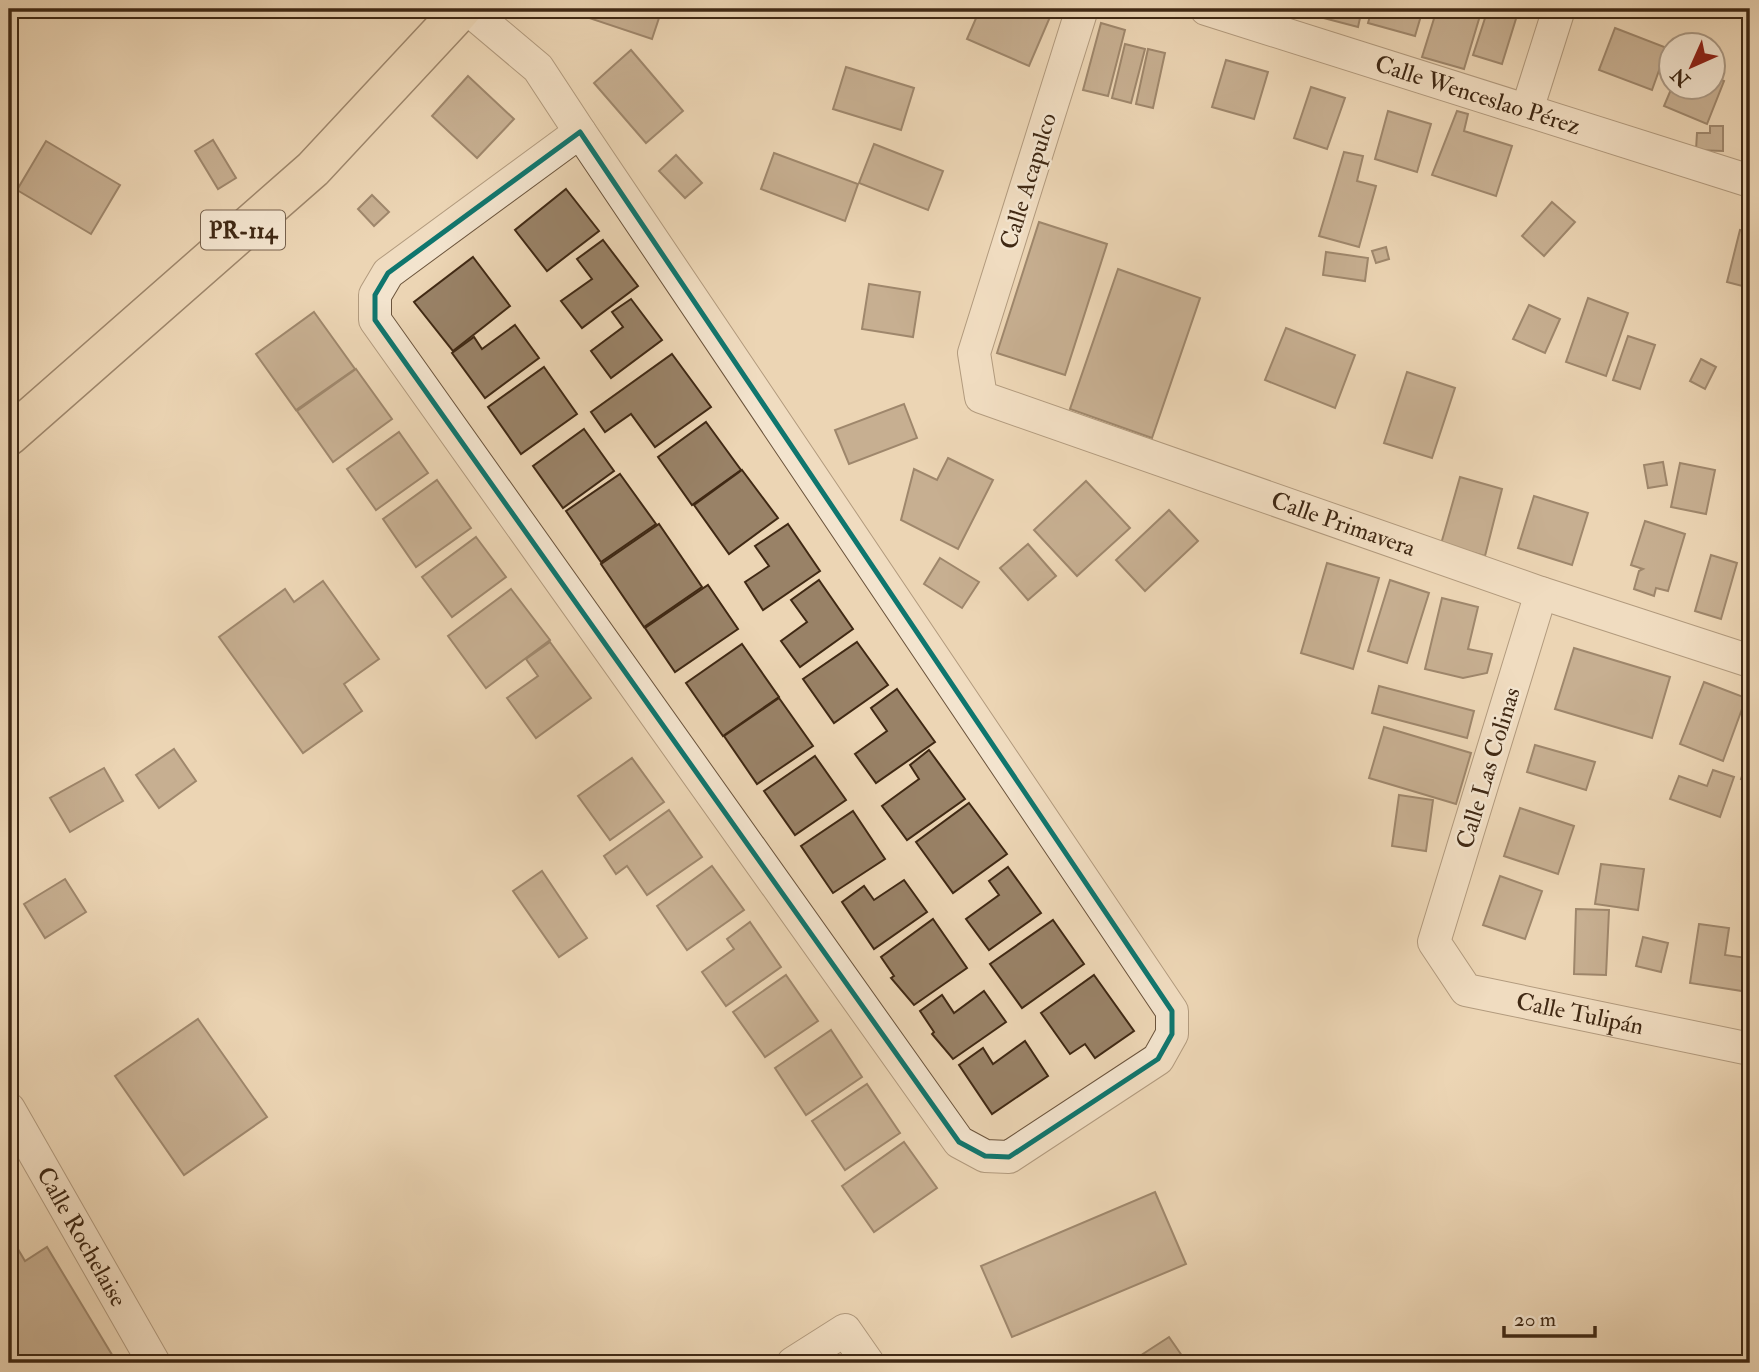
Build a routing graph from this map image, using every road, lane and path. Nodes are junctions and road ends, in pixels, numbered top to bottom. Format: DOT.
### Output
graph roads {
  1 [pos="462,9"];
  2 [pos="468,9"];
  3 [pos="1082,9"];
  4 [pos="1206,9"];
  5 [pos="1559,9"];
  6 [pos="1527,110"];
  7 [pos="580,132"];
  8 [pos="1750,181"];
  9 [pos="974,353"];
  10 [pos="9,436"];
  11 [pos="1541,593"];
  12 [pos="1750,661"];
  13 [pos="1434,942"];
  14 [pos="1750,1049"];
  15 [pos="9,1110"];
  16 [pos="154,1363"];
  17 [pos="793,1363"];
  18 [pos="868,1363"];
  1 -- 10 [label="main road, PR-114"];
  2 -- 7 [label="street"];
  3 -- 9 [label="street, Calle Acapulco"];
  4 -- 6 [label="street, Calle Wenceslao Pérez"];
  5 -- 6 [label="street"];
  6 -- 8 [label="street, Calle Wenceslao Pérez"];
  7 -- 7 [label="street"];
  9 -- 11 [label="street, Calle Primavera"];
  11 -- 12 [label="street, Calle Primavera"];
  11 -- 13 [label="street, Calle Las Colinas"];
  13 -- 14 [label="street, Calle Tulipán"];
  15 -- 16 [label="street, Calle Rochelaise"];
  17 -- 18 [label="street"];
}
